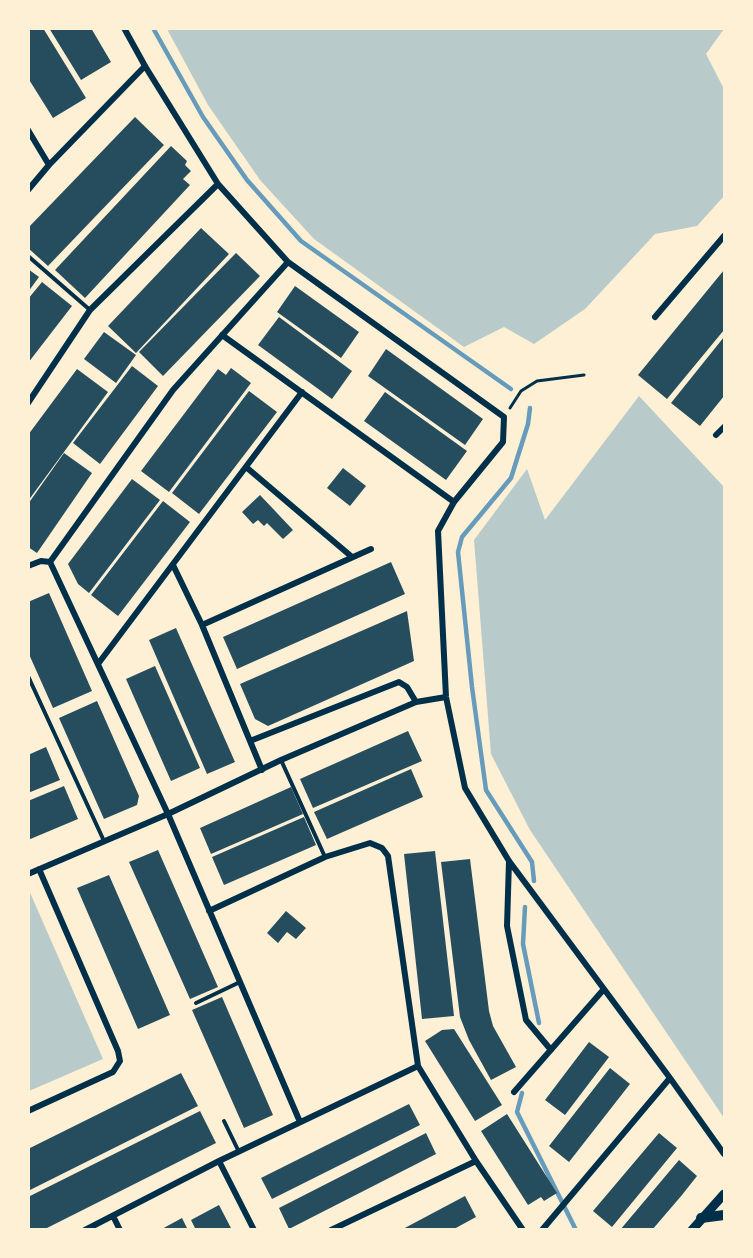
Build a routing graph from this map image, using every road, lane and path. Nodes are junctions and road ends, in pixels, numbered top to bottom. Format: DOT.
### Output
graph roads {
  1 [pos="124,28"];
  2 [pos="145,66"];
  3 [pos="28,130"];
  4 [pos="49,165"];
  5 [pos="218,184"];
  6 [pos="28,190"];
  7 [pos="724,236"];
  8 [pos="28,256"];
  9 [pos="288,262"];
  10 [pos="90,310"];
  11 [pos="655,317"];
  12 [pos="222,335"];
  13 [pos="584,375"];
  14 [pos="302,392"];
  15 [pos="28,402"];
  16 [pos="504,417"];
  17 [pos="724,427"];
  18 [pos="716,435"];
  19 [pos="246,467"];
  20 [pos="454,502"];
  21 [pos="371,549"];
  22 [pos="352,557"];
  23 [pos="50,562"];
  24 [pos="173,565"];
  25 [pos="28,567"];
  26 [pos="202,625"];
  27 [pos="98,664"];
  28 [pos="28,676"];
  29 [pos="446,697"];
  30 [pos="416,702"];
  31 [pos="250,741"];
  32 [pos="281,760"];
  33 [pos="262,770"];
  34 [pos="168,814"];
  35 [pos="104,841"];
  36 [pos="325,857"];
  37 [pos="509,861"];
  38 [pos="39,870"];
  39 [pos="28,873"];
  40 [pos="209,910"];
  41 [pos="240,982"];
  42 [pos="604,989"];
  43 [pos="196,1002"];
  44 [pos="551,1050"];
  45 [pos="418,1066"];
  46 [pos="670,1077"];
  47 [pos="514,1092"];
  48 [pos="28,1111"];
  49 [pos="224,1120"];
  50 [pos="300,1122"];
  51 [pos="239,1152"];
  52 [pos="724,1154"];
  53 [pos="219,1161"];
  54 [pos="476,1161"];
  55 [pos="724,1194"];
  56 [pos="724,1215"];
  57 [pos="113,1216"];
  58 [pos="701,1218"];
  59 [pos="85,1230"];
  60 [pos="120,1230"];
  61 [pos="254,1230"];
  62 [pos="331,1230"];
  63 [pos="523,1230"];
  64 [pos="542,1230"];
  65 [pos="692,1230"];
  1 -- 2 [label="street"];
  2 -- 4 [label="street"];
  2 -- 5 [label="street"];
  3 -- 4 [label="street"];
  4 -- 6 [label="street"];
  5 -- 9 [label="street"];
  5 -- 10 [label="street"];
  7 -- 11 [label="street"];
  8 -- 10 [label="lane"];
  9 -- 12 [label="street"];
  9 -- 16 [label="street"];
  10 -- 15 [label="street"];
  12 -- 14 [label="street"];
  12 -- 23 [label="street"];
  13 -- 16 [label="path"];
  14 -- 19 [label="street"];
  14 -- 20 [label="street"];
  16 -- 20 [label="street"];
  17 -- 18 [label="street"];
  19 -- 22 [label="street"];
  19 -- 24 [label="street"];
  20 -- 29 [label="street"];
  21 -- 22 [label="street"];
  22 -- 26 [label="street"];
  23 -- 25 [label="street"];
  23 -- 27 [label="street"];
  24 -- 26 [label="street"];
  24 -- 27 [label="street"];
  26 -- 31 [label="street"];
  27 -- 34 [label="street"];
  28 -- 35 [label="lane"];
  29 -- 30 [label="street"];
  29 -- 37 [label="street"];
  30 -- 31 [label="street"];
  30 -- 32 [label="street"];
  31 -- 33 [label="street"];
  32 -- 33 [label="street"];
  32 -- 36 [label="lane"];
  33 -- 34 [label="street"];
  34 -- 35 [label="street"];
  34 -- 40 [label="street"];
  35 -- 38 [label="street"];
  36 -- 40 [label="street"];
  36 -- 45 [label="street"];
  37 -- 42 [label="street"];
  37 -- 44 [label="street"];
  38 -- 39 [label="street"];
  38 -- 48 [label="street"];
  40 -- 41 [label="street"];
  41 -- 43 [label="lane"];
  41 -- 50 [label="street"];
  42 -- 44 [label="street"];
  42 -- 46 [label="street"];
  44 -- 47 [label="street"];
  45 -- 50 [label="street"];
  45 -- 54 [label="street"];
  46 -- 52 [label="street"];
  46 -- 64 [label="street"];
  49 -- 51 [label="lane"];
  50 -- 51 [label="street"];
  51 -- 53 [label="street"];
  53 -- 57 [label="street"];
  53 -- 61 [label="street"];
  54 -- 62 [label="street"];
  54 -- 63 [label="street"];
  55 -- 58 [label="street"];
  56 -- 58 [label="main road"];
  57 -- 59 [label="street"];
  57 -- 60 [label="street"];
  58 -- 65 [label="street"];
}
